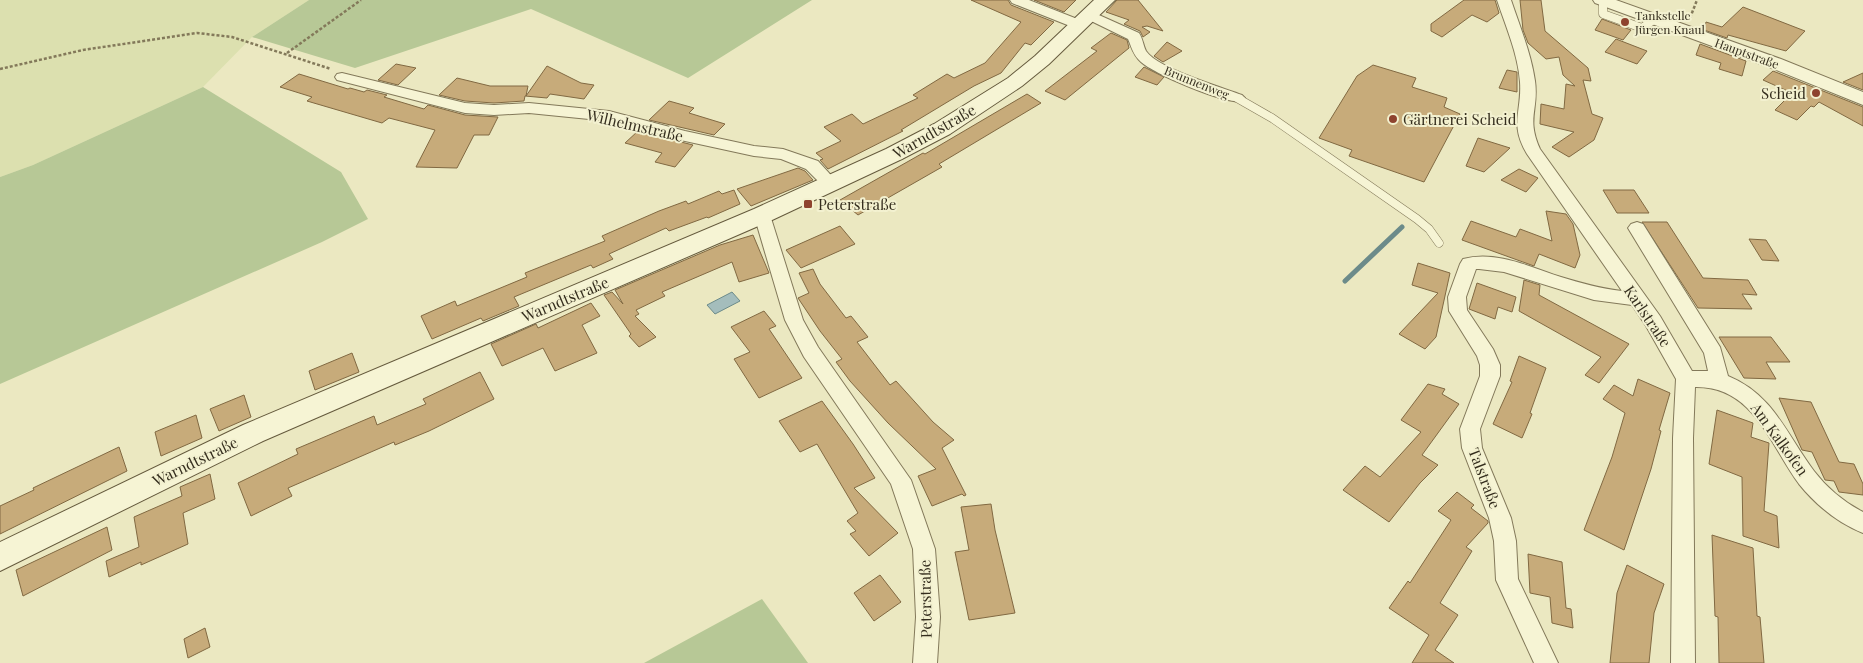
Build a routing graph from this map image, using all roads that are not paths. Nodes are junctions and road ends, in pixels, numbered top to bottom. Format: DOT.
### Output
graph roads {
  1 [pos="1017,0"];
  2 [pos="1504,0"];
  3 [pos="1602,3"];
  4 [pos="1091,13"];
  5 [pos="342,77"];
  6 [pos="1237,98"];
  7 [pos="1863,99"];
  8 [pos="831,184"];
  9 [pos="762,215"];
  10 [pos="1637,228"];
  11 [pos="1439,243"];
  12 [pos="1637,299"];
  13 [pos="1686,378"];
  14 [pos="1720,380"];
  15 [pos="1800,469"];
  16 [pos="1863,523"];
  17 [pos="0,557"];
  18 [pos="924,663"];
  19 [pos="1546,663"];
  20 [pos="1683,663"];
  1 -- 4 [label="street, Brunnenweg"];
  2 -- 12 [label="street, Karlstraße"];
  3 -- 7 [label="street, Hauptstraße"];
  4 -- 6 [label="street, Brunnenweg"];
  4 -- 8 [label="main road, Warndtstraße"];
  5 -- 8 [label="street, Wilhelmstraße"];
  6 -- 11 [label="lane"];
  8 -- 9 [label="main road, Warndtstraße"];
  9 -- 17 [label="main road, Warndtstraße"];
  9 -- 18 [label="street, Peterstraße"];
  10 -- 14 [label="street"];
  12 -- 13 [label="street, Karlstraße"];
  12 -- 19 [label="street, Talstraße"];
  13 -- 14 [label="street, Am Kalkofen"];
  13 -- 20 [label="street"];
  14 -- 15 [label="street, Am Kalkofen"];
  15 -- 16 [label="street, Am Kalkofen"];
}
